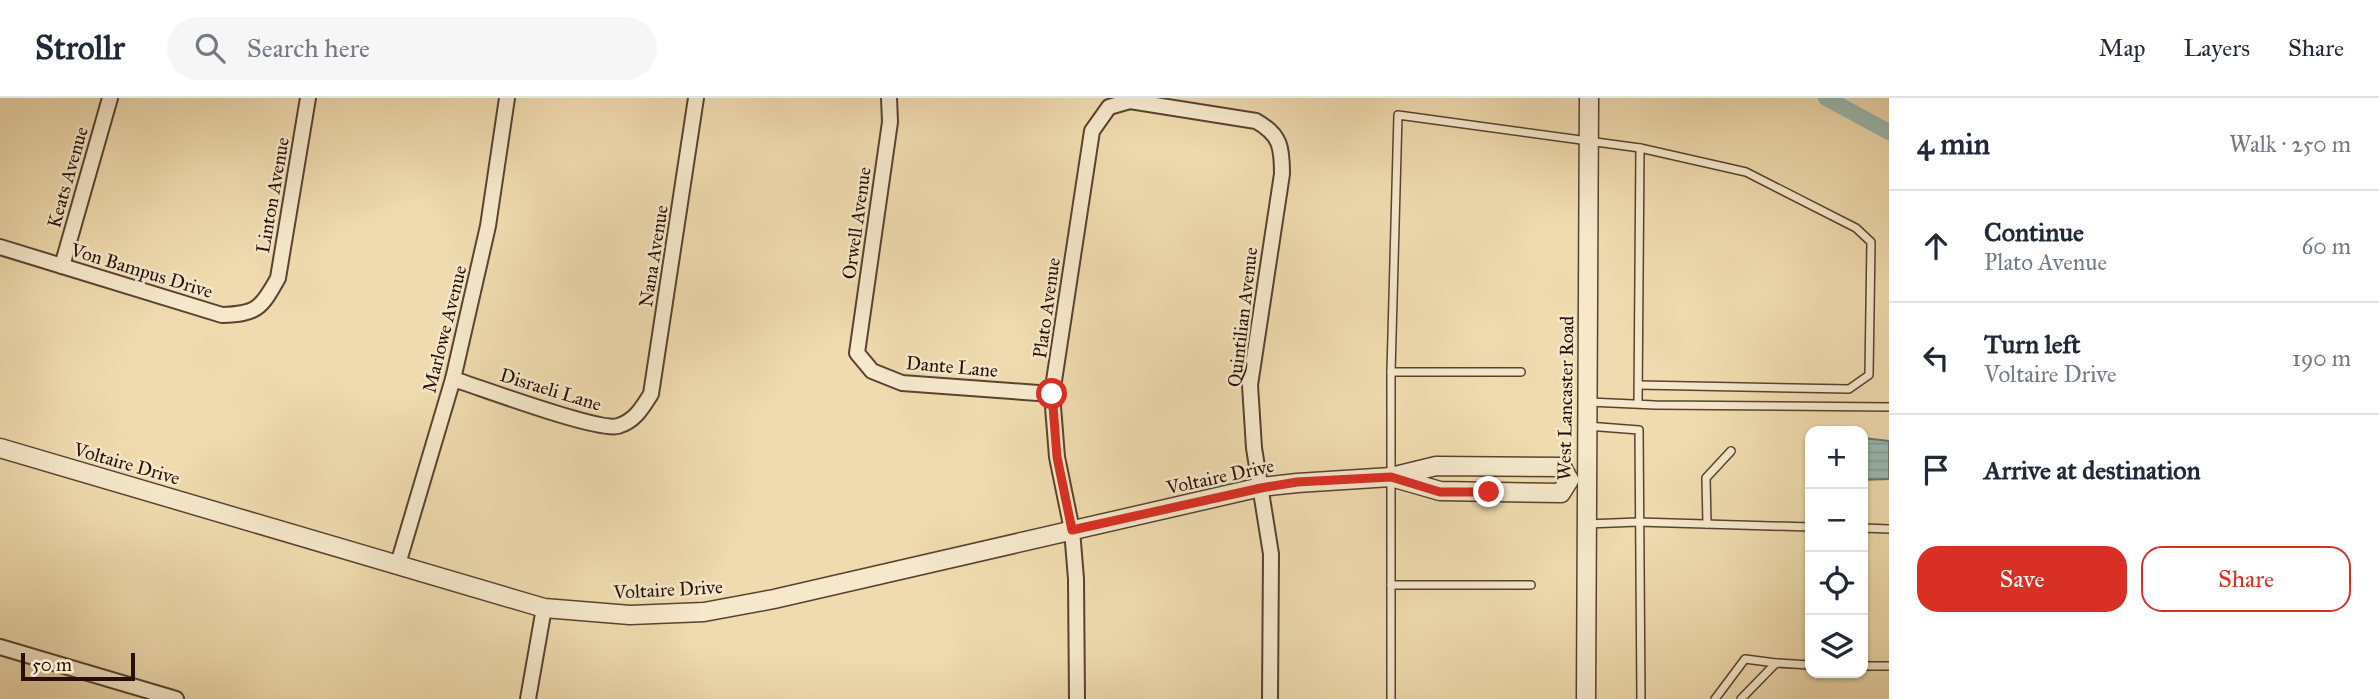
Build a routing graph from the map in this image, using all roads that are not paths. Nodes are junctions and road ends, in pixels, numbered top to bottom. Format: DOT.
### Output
graph roads {
  1 [pos="110,98"];
  2 [pos="308,98"];
  3 [pos="507,98"];
  4 [pos="696,98"];
  5 [pos="889,98"];
  6 [pos="1589,98"];
  7 [pos="1092,131"];
  8 [pos="1588,140"];
  9 [pos="1640,148"];
  10 [pos="0,247"];
  11 [pos="62,266"];
  12 [pos="268,297"];
  13 [pos="857,353"];
  14 [pos="1391,372"];
  15 [pos="1521,372"];
  16 [pos="453,379"];
  17 [pos="1639,385"];
  18 [pos="1052,394"];
  19 [pos="1587,402"];
  20 [pos="1638,403"];
  21 [pos="1889,407"];
  22 [pos="637,416"];
  23 [pos="1587,426"];
  24 [pos="0,448"];
  25 [pos="1731,451"];
  26 [pos="1391,477"];
  27 [pos="1577,480"];
  28 [pos="1261,488"];
  29 [pos="1638,522"];
  30 [pos="1586,524"];
  31 [pos="1707,524"];
  32 [pos="1805,527"];
  33 [pos="1868,528"];
  34 [pos="1889,529"];
  35 [pos="1072,530"];
  36 [pos="398,564"];
  37 [pos="1391,585"];
  38 [pos="1531,585"];
  39 [pos="544,608"];
  40 [pos="0,647"];
  41 [pos="1776,663"];
  42 [pos="1805,664"];
  43 [pos="1868,666"];
  44 [pos="1889,666"];
  45 [pos="150,695"];
  46 [pos="176,699"];
  47 [pos="528,699"];
  48 [pos="1077,699"];
  49 [pos="1270,699"];
  50 [pos="1391,699"];
  51 [pos="1586,699"];
  52 [pos="1641,699"];
  53 [pos="1715,699"];
  54 [pos="1741,699"];
  1 -- 11 [label="street, Keats Avenue"];
  2 -- 12 [label="street, Linton Avenue"];
  3 -- 16 [label="street, Marlowe Avenue"];
  4 -- 22 [label="street, Nana Avenue"];
  5 -- 13 [label="street, Orwell Avenue"];
  6 -- 8 [label="street, West Lancaster Road"];
  7 -- 18 [label="street, Plato Avenue"];
  7 -- 28 [label="street, Quintilian Avenue"];
  8 -- 9 [label="lane"];
  8 -- 14 [label="lane"];
  8 -- 19 [label="street, West Lancaster Road"];
  9 -- 17 [label="lane"];
  9 -- 17 [label="lane"];
  10 -- 11 [label="street, Von Bampus Drive"];
  11 -- 12 [label="street, Von Bampus Drive"];
  13 -- 18 [label="street, Dante Lane"];
  14 -- 15 [label="lane"];
  14 -- 26 [label="lane"];
  16 -- 22 [label="street, Disraeli Lane"];
  16 -- 36 [label="street, Marlowe Avenue"];
  17 -- 20 [label="lane"];
  18 -- 35 [label="street, Plato Avenue"];
  19 -- 20 [label="lane"];
  19 -- 23 [label="street, West Lancaster Road"];
  20 -- 21 [label="lane"];
  23 -- 27 [label="street, West Lancaster Road"];
  23 -- 29 [label="lane"];
  24 -- 36 [label="street, Voltaire Drive"];
  25 -- 31 [label="lane"];
  26 -- 27 [label="street, Voltaire Drive"];
  26 -- 27 [label="street, Voltaire Drive"];
  26 -- 28 [label="street, Voltaire Drive"];
  26 -- 37 [label="lane"];
  27 -- 30 [label="street, West Lancaster Road"];
  28 -- 35 [label="street, Voltaire Drive"];
  28 -- 49 [label="street, Quintilian Avenue"];
  29 -- 30 [label="lane"];
  29 -- 31 [label="lane"];
  29 -- 52 [label="lane"];
  30 -- 51 [label="street, West Lancaster Road"];
  31 -- 32 [label="lane"];
  33 -- 34 [label="lane"];
  35 -- 39 [label="street, Voltaire Drive"];
  35 -- 48 [label="street, Plato Avenue"];
  36 -- 39 [label="street, Voltaire Drive"];
  37 -- 38 [label="lane"];
  37 -- 50 [label="lane"];
  39 -- 47 [label="street"];
  40 -- 45 [label="street"];
  41 -- 42 [label="lane"];
  41 -- 53 [label="lane"];
  41 -- 54 [label="lane"];
  43 -- 44 [label="lane"];
  45 -- 46 [label="street"];
}
